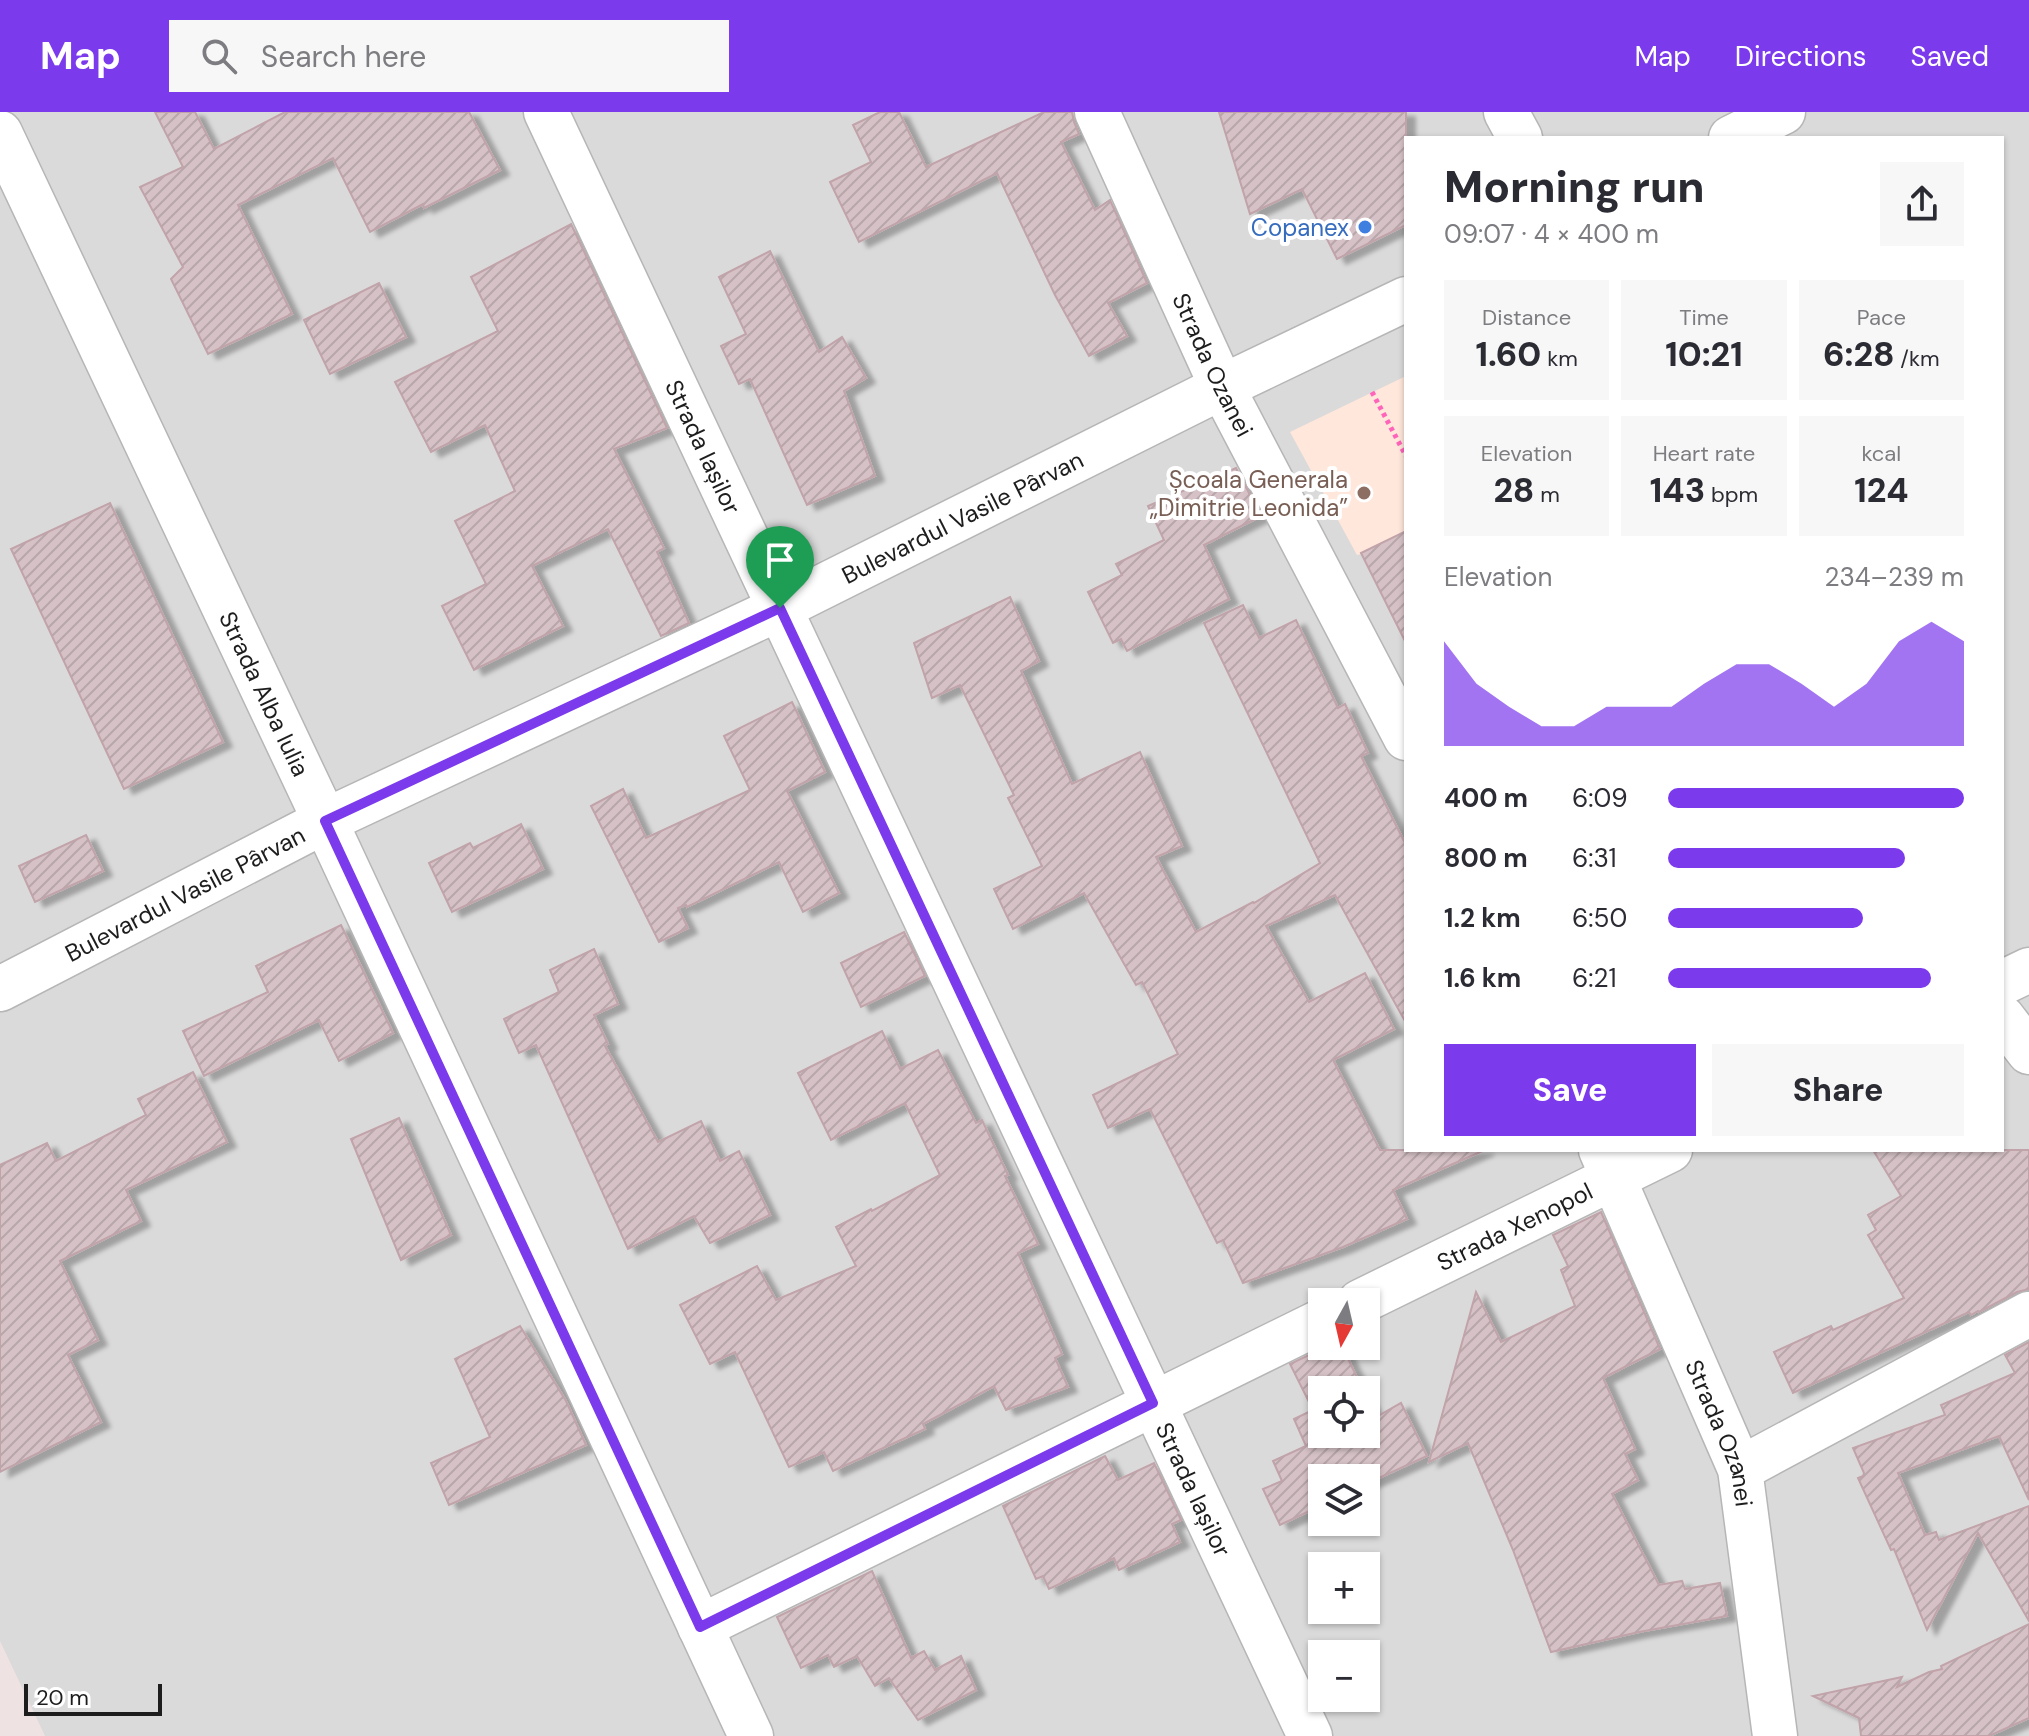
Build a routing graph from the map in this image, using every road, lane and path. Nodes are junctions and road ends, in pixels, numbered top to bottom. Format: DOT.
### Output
graph roads {
  1 [pos="546,112"];
  2 [pos="1097,112"];
  3 [pos="1506,112"];
  4 [pos="1783,112"];
  5 [pos="0,133"];
  6 [pos="1519,136"];
  7 [pos="1735,136"];
  8 [pos="1404,300"];
  9 [pos="1222,387"];
  10 [pos="1372,392"];
  11 [pos="1404,452"];
  12 [pos="780,608"];
  13 [pos="1404,734"];
  14 [pos="325,821"];
  15 [pos="2029,970"];
  16 [pos="2004,982"];
  17 [pos="0,989"];
  18 [pos="2004,1020"];
  19 [pos="2029,1052"];
  20 [pos="1661,1152"];
  21 [pos="1607,1164"];
  22 [pos="1380,1291"];
  23 [pos="2029,1314"];
  24 [pos="1308,1328"];
  25 [pos="1153,1403"];
  26 [pos="1740,1469"];
  27 [pos="700,1627"];
  28 [pos="751,1736"];
  29 [pos="1310,1736"];
  30 [pos="1775,1736"];
  1 -- 12 [label="street, Strada Iașilor"];
  2 -- 9 [label="street, Strada Ozanei"];
  3 -- 6 [label="street"];
  4 -- 7 [label="street"];
  5 -- 14 [label="street, Strada Alba Iulia"];
  8 -- 9 [label="street, Bulevardul Vasile Pârvan"];
  9 -- 12 [label="street, Bulevardul Vasile Pârvan"];
  9 -- 13 [label="street, Strada Ozanei"];
  10 -- 11 [label="path"];
  12 -- 14 [label="street, Bulevardul Vasile Pârvan"];
  12 -- 25 [label="street, Strada Iașilor"];
  14 -- 17 [label="street, Bulevardul Vasile Pârvan"];
  14 -- 27 [label="street, Strada Alba Iulia"];
  15 -- 16 [label="street"];
  18 -- 19 [label="street"];
  20 -- 21 [label="street, Strada Xenopol"];
  21 -- 22 [label="street, Strada Xenopol"];
  21 -- 26 [label="street, Strada Ozanei"];
  23 -- 26 [label="street"];
  24 -- 25 [label="street"];
  25 -- 27 [label="street"];
  25 -- 29 [label="street, Strada Iașilor"];
  26 -- 30 [label="street, Strada Ozanei"];
  27 -- 28 [label="street, Strada Alba Iulia"];
}
